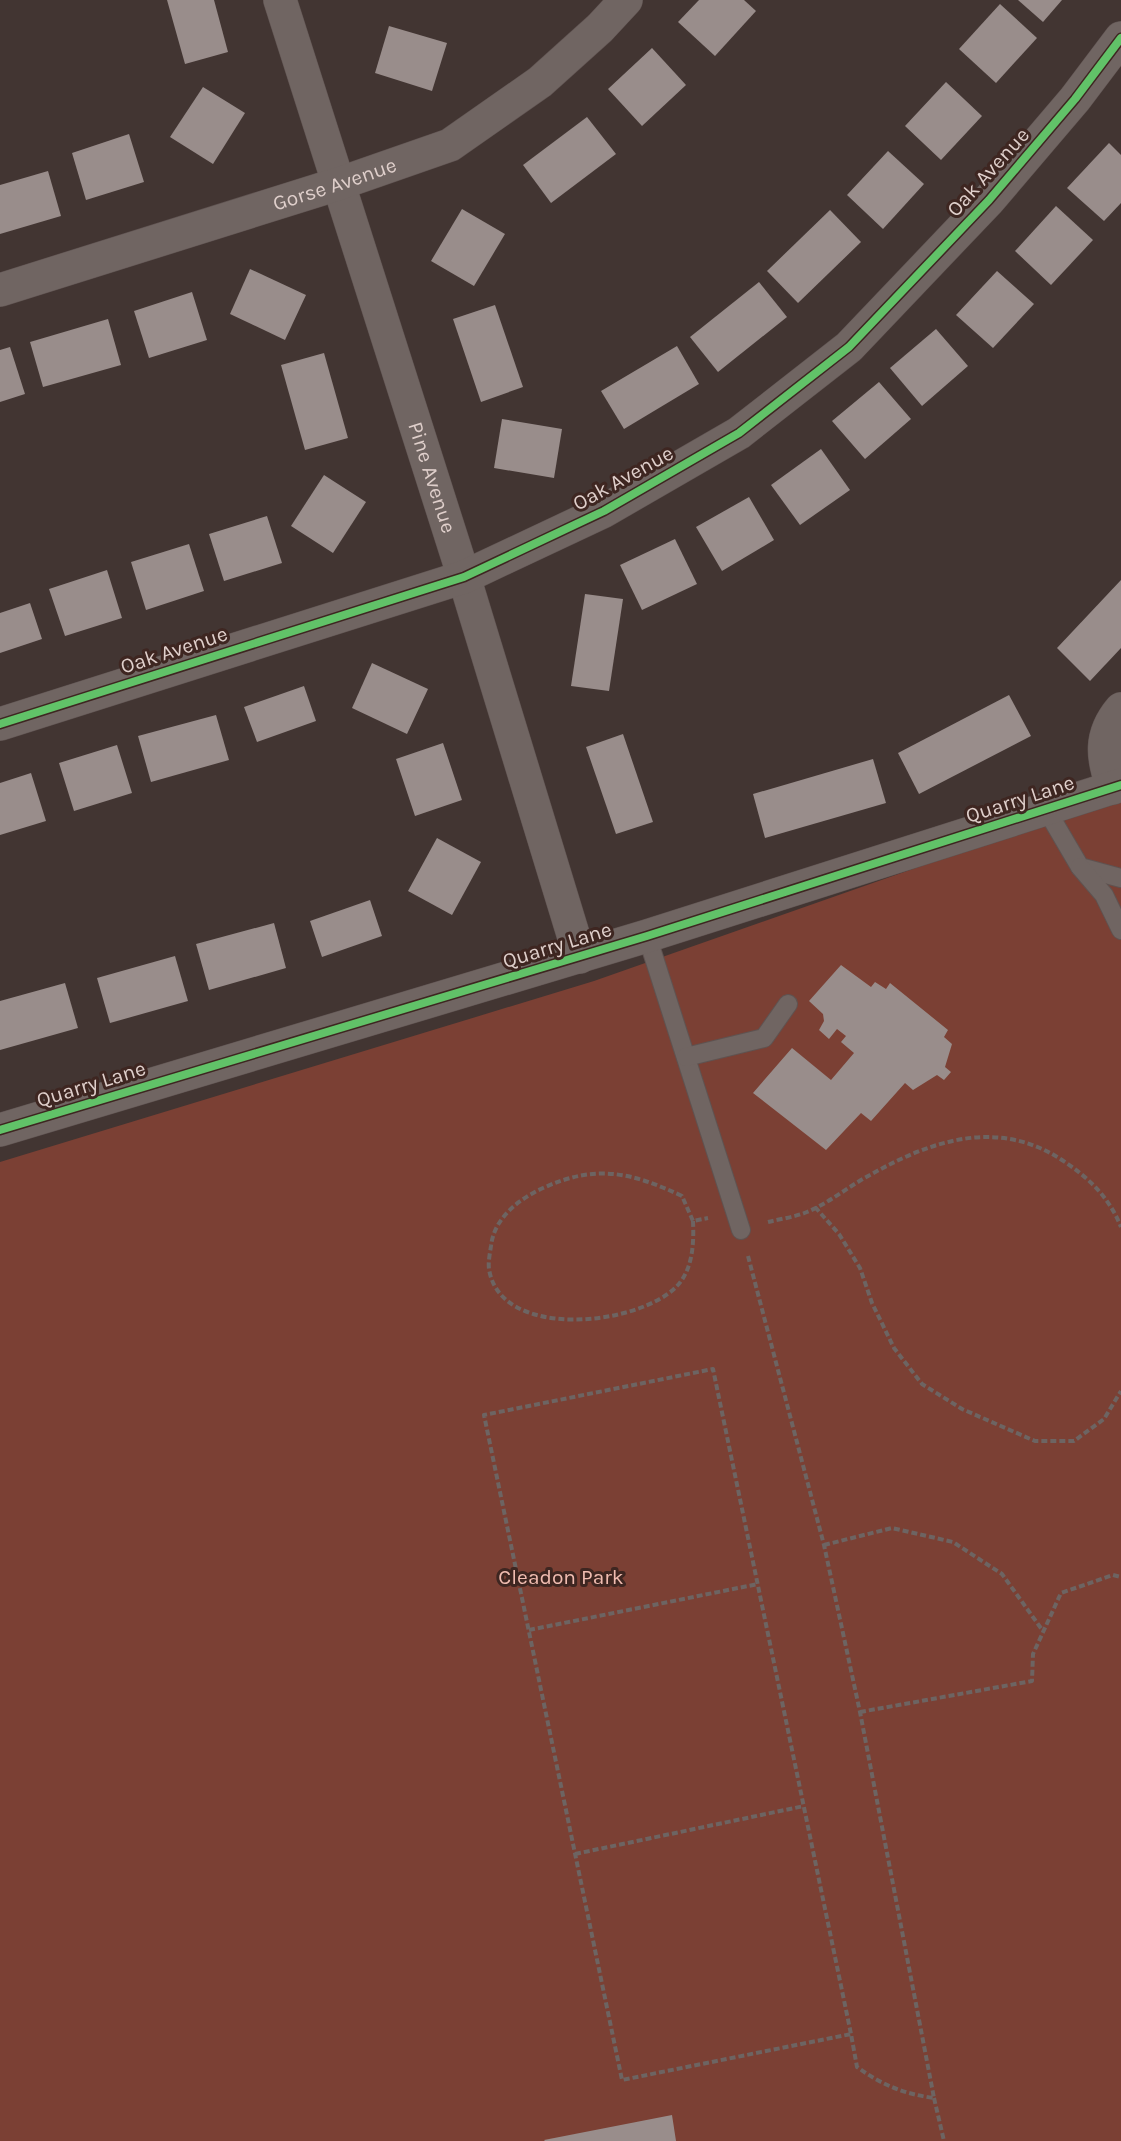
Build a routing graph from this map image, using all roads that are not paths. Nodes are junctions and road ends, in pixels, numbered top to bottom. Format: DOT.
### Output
graph roads {
  1 [pos="280,0"];
  2 [pos="626,0"];
  3 [pos="1121,38"];
  4 [pos="341,183"];
  5 [pos="0,290"];
  6 [pos="464,577"];
  7 [pos="1121,709"];
  8 [pos="0,724"];
  9 [pos="1117,787"];
  10 [pos="1046,809"];
  11 [pos="1080,867"];
  12 [pos="1121,878"];
  13 [pos="1121,930"];
  14 [pos="647,936"];
  15 [pos="580,957"];
  16 [pos="788,1004"];
  17 [pos="686,1057"];
  18 [pos="0,1130"];
  19 [pos="738,1222"];
  1 -- 4 [label="street, Pine Avenue"];
  2 -- 4 [label="street, Gorse Avenue"];
  3 -- 6 [label="street, Oak Avenue"];
  4 -- 5 [label="street, Gorse Avenue"];
  4 -- 6 [label="street, Pine Avenue"];
  6 -- 8 [label="street, Oak Avenue"];
  6 -- 15 [label="street, Pine Avenue"];
  7 -- 9 [label="street"];
  9 -- 10 [label="street, Quarry Lane"];
  10 -- 11 [label="lane"];
  10 -- 14 [label="street, Quarry Lane"];
  11 -- 12 [label="lane"];
  11 -- 13 [label="lane"];
  14 -- 15 [label="street, Quarry Lane"];
  14 -- 17 [label="lane"];
  15 -- 18 [label="street, Quarry Lane"];
  16 -- 17 [label="lane"];
  17 -- 19 [label="lane"];
}
